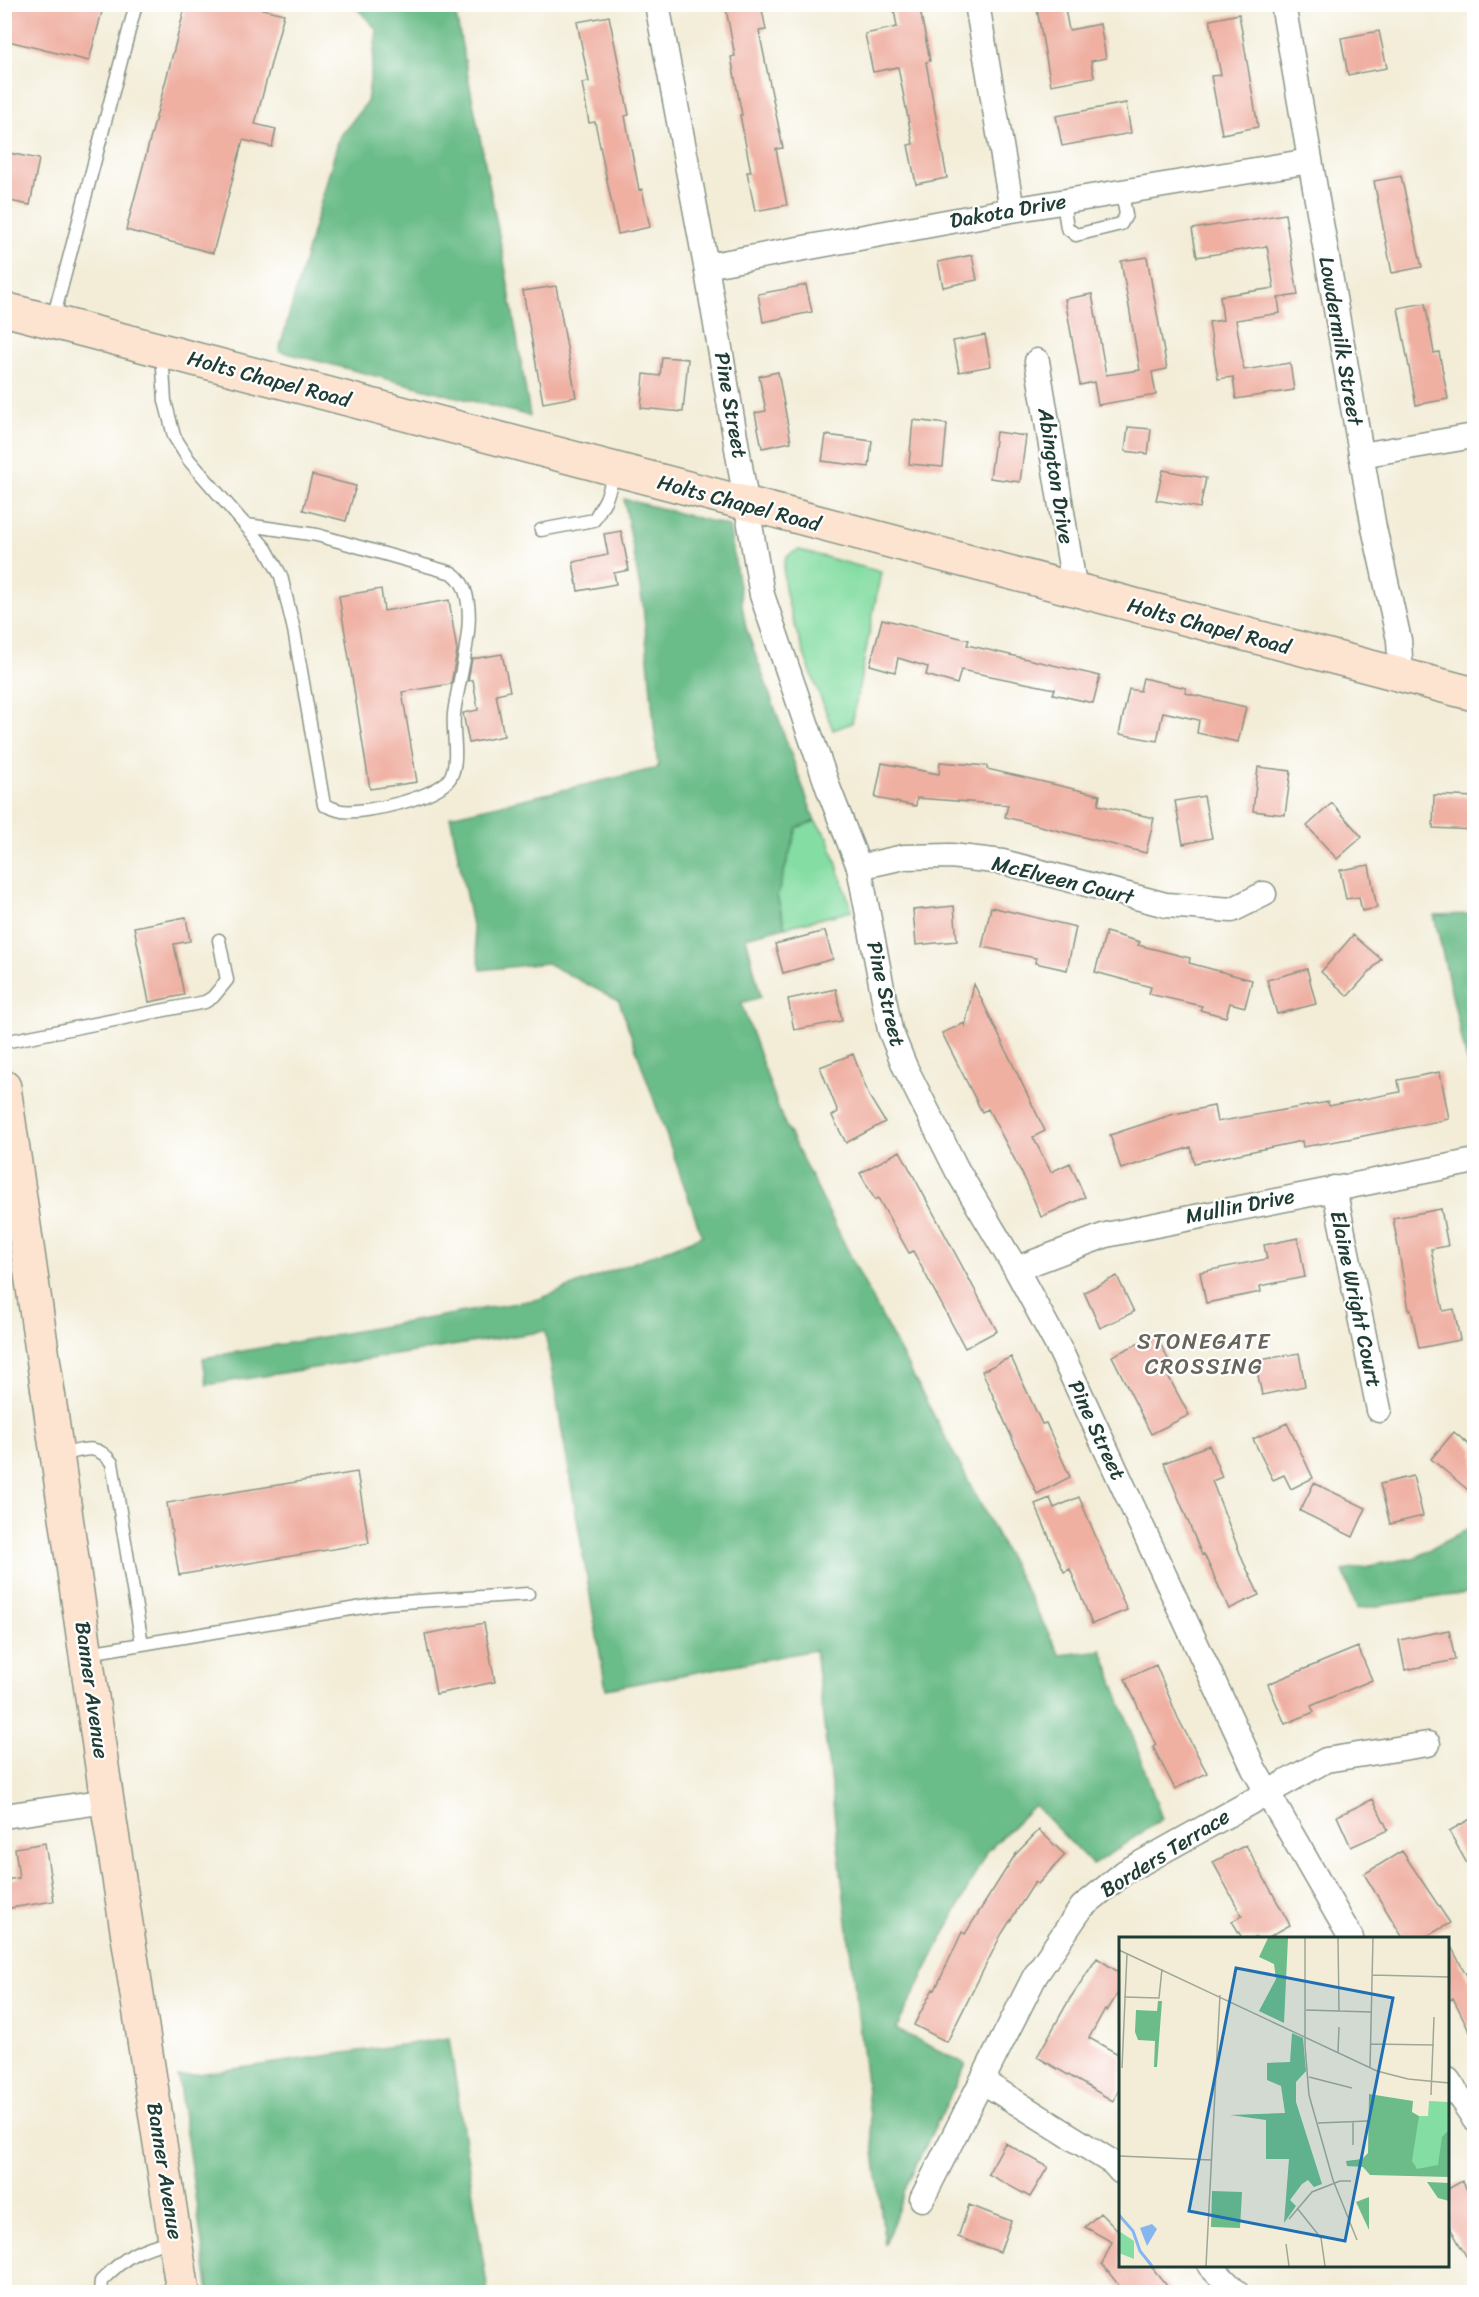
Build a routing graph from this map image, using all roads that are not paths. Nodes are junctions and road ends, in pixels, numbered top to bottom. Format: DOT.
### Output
graph roads {
  1 [pos="136,4"];
  2 [pos="657,4"];
  3 [pos="977,4"];
  4 [pos="1282,4"];
  5 [pos="1310,161"];
  6 [pos="1122,192"];
  7 [pos="1063,202"];
  8 [pos="1012,210"];
  9 [pos="706,266"];
  10 [pos="4,309"];
  11 [pos="52,322"];
  12 [pos="162,351"];
  13 [pos="1037,361"];
  14 [pos="1474,436"];
  15 [pos="1361,455"];
  16 [pos="615,470"];
  17 [pos="749,505"];
  18 [pos="247,525"];
  19 [pos="540,530"];
  20 [pos="1075,591"];
  21 [pos="1401,676"];
  22 [pos="1474,694"];
  23 [pos="859,867"];
  24 [pos="1264,894"];
  25 [pos="219,940"];
  26 [pos="4,1042"];
  27 [pos="4,1087"];
  28 [pos="1470,1162"];
  29 [pos="1334,1188"];
  30 [pos="1016,1269"];
  31 [pos="1379,1410"];
  32 [pos="59,1455"];
  33 [pos="528,1594"];
  34 [pos="142,1644"];
  35 [pos="87,1653"];
  36 [pos="1428,1744"];
  37 [pos="1267,1791"];
  38 [pos="107,1801"];
  39 [pos="4,1816"];
  40 [pos="1350,1937"];
  41 [pos="982,2081"];
  42 [pos="1449,2081"];
  43 [pos="1474,2118"];
  44 [pos="1119,2170"];
  45 [pos="922,2199"];
  46 [pos="175,2240"];
  47 [pos="1212,2267"];
  48 [pos="100,2292"];
  49 [pos="183,2292"];
  50 [pos="1236,2292"];
  1 -- 11 [label="lane"];
  2 -- 9 [label="street, Pine Street"];
  3 -- 8 [label="street"];
  4 -- 5 [label="street, Lowdermilk Street"];
  5 -- 6 [label="street, Dakota Drive"];
  5 -- 15 [label="street, Lowdermilk Street"];
  6 -- 7 [label="street, Dakota Drive"];
  6 -- 7 [label="lane"];
  7 -- 8 [label="street, Dakota Drive"];
  8 -- 9 [label="street, Dakota Drive"];
  9 -- 17 [label="street, Pine Street"];
  10 -- 11 [label="street, Holts Chapel Road"];
  11 -- 12 [label="street, Holts Chapel Road"];
  12 -- 16 [label="street, Holts Chapel Road"];
  12 -- 18 [label="lane"];
  13 -- 20 [label="street, Abington Drive"];
  14 -- 15 [label="street"];
  15 -- 21 [label="street, Lowdermilk Street"];
  16 -- 17 [label="street, Holts Chapel Road"];
  16 -- 19 [label="lane"];
  17 -- 20 [label="street, Holts Chapel Road"];
  17 -- 23 [label="street, Pine Street"];
  18 -- 18 [label="lane"];
  20 -- 21 [label="street, Holts Chapel Road"];
  21 -- 22 [label="street, Holts Chapel Road"];
  23 -- 24 [label="street, McElveen Court"];
  23 -- 30 [label="street, Pine Street"];
  25 -- 26 [label="lane"];
  27 -- 32 [label="street, Banner Avenue"];
  28 -- 29 [label="street, Mullin Drive"];
  29 -- 30 [label="street, Mullin Drive"];
  29 -- 31 [label="street, Elaine Wright Court"];
  30 -- 37 [label="street, Pine Street"];
  32 -- 34 [label="lane"];
  32 -- 35 [label="street, Banner Avenue"];
  33 -- 34 [label="lane"];
  34 -- 35 [label="lane"];
  35 -- 38 [label="street, Banner Avenue"];
  36 -- 37 [label="street, Borders Terrace"];
  37 -- 40 [label="street, Pine Street"];
  37 -- 41 [label="street, Borders Terrace"];
  38 -- 39 [label="street"];
  38 -- 46 [label="street, Banner Avenue"];
  41 -- 44 [label="street"];
  41 -- 45 [label="street, Borders Terrace"];
  42 -- 43 [label="street"];
  46 -- 48 [label="lane"];
  46 -- 49 [label="street, Banner Avenue"];
  47 -- 50 [label="street"];
}
